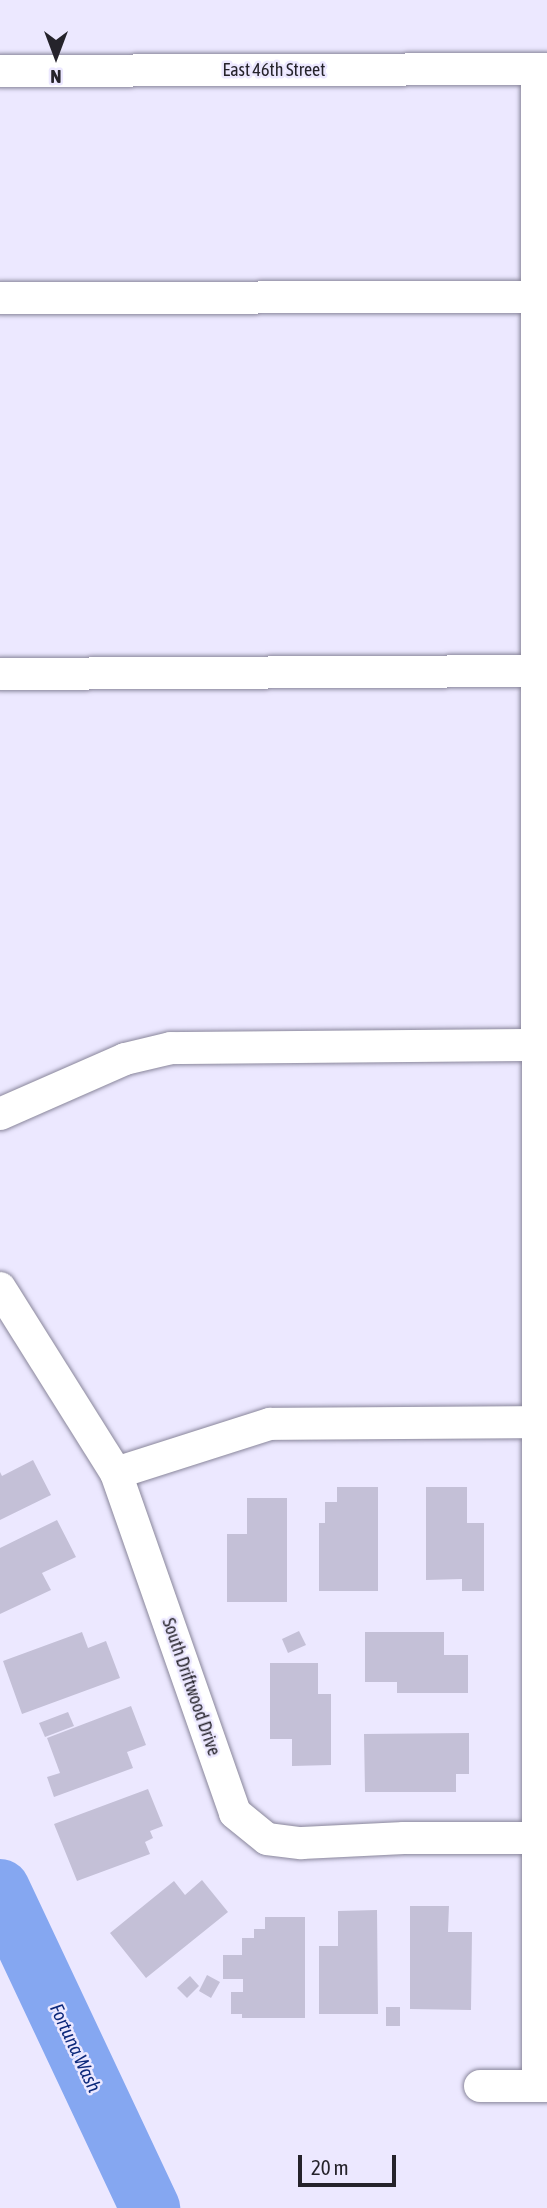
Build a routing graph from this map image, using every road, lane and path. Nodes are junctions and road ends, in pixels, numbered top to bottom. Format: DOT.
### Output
graph roads {
  1 [pos="542,70"];
  2 [pos="0,71"];
  3 [pos="537,297"];
  4 [pos="0,298"];
  5 [pos="537,671"];
  6 [pos="0,674"];
  7 [pos="537,1045"];
  8 [pos="0,1114"];
  9 [pos="0,1288"];
  10 [pos="538,1422"];
  11 [pos="116,1473"];
  12 [pos="538,1838"];
  13 [pos="480,2086"];
  14 [pos="542,2086"];
  1 -- 2 [label="street, East 46th Street"];
  1 -- 3 [label="street"];
  3 -- 4 [label="street"];
  3 -- 5 [label="street"];
  5 -- 6 [label="street"];
  5 -- 7 [label="street"];
  7 -- 8 [label="street"];
  7 -- 10 [label="street"];
  9 -- 11 [label="street, South Driftwood Drive"];
  10 -- 11 [label="street"];
  10 -- 12 [label="street"];
  11 -- 12 [label="street, South Driftwood Drive"];
  12 -- 14 [label="street"];
  13 -- 14 [label="street"];
}
